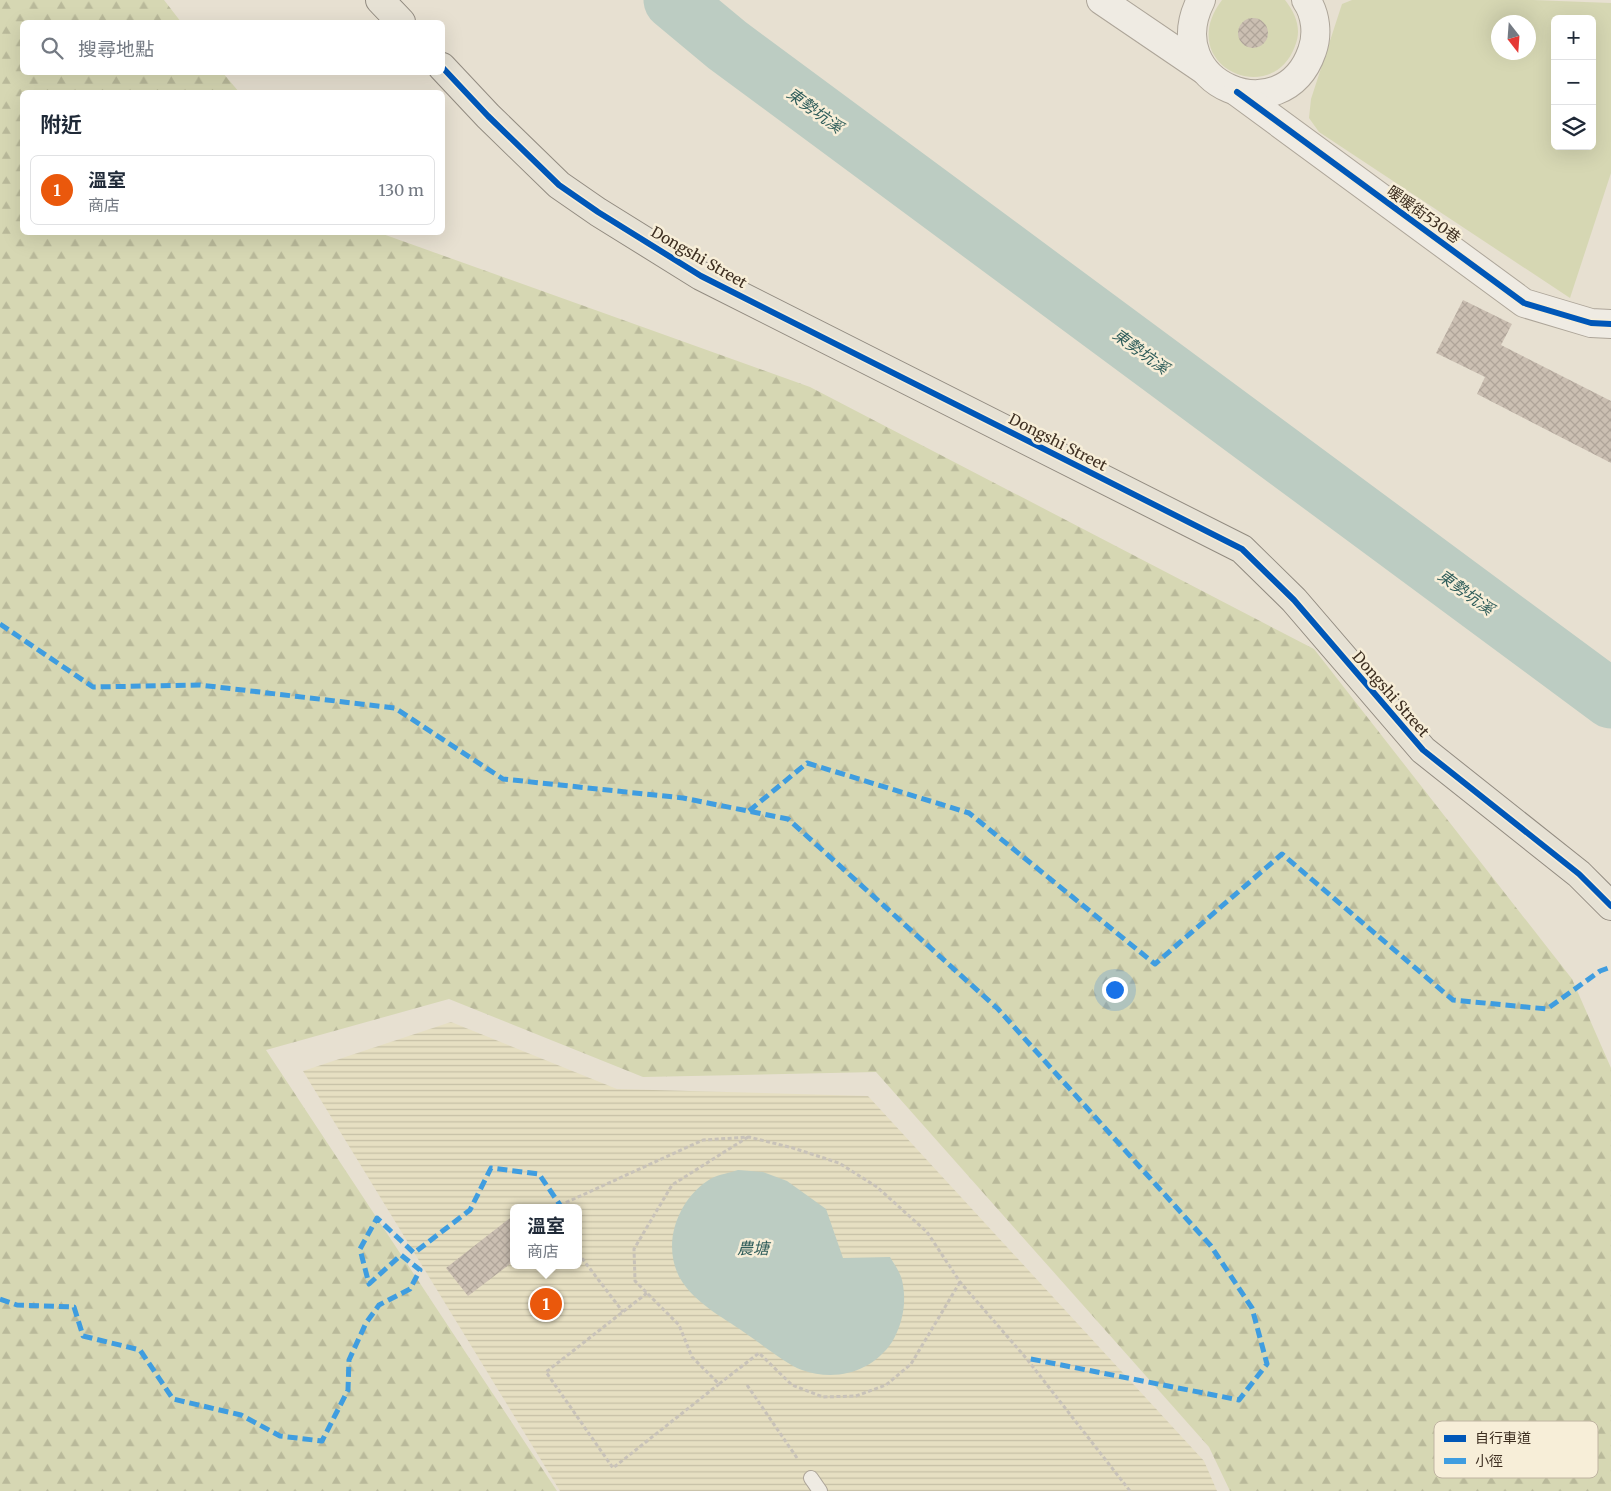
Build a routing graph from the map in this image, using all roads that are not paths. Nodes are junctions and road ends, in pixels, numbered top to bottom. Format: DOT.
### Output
graph roads {
  1 [pos="380,0"];
  2 [pos="1101,0"];
  3 [pos="1201,0"];
  4 [pos="1306,0"];
  5 [pos="399,20"];
  6 [pos="445,70"];
  7 [pos="1204,70"];
  8 [pos="1237,92"];
  9 [pos="1611,324"];
  10 [pos="1611,906"];
  11 [pos="810,1478"];
  12 [pos="820,1491"];
  1 -- 5 [label="main road"];
  2 -- 7 [label="street"];
  3 -- 7 [label="street"];
  4 -- 8 [label="street"];
  6 -- 10 [label="main road, Dongshi Street"];
  7 -- 8 [label="street, 暖暖街530巷"];
  8 -- 9 [label="street, 暖暖街530巷"];
  11 -- 12 [label="lane"];
}
